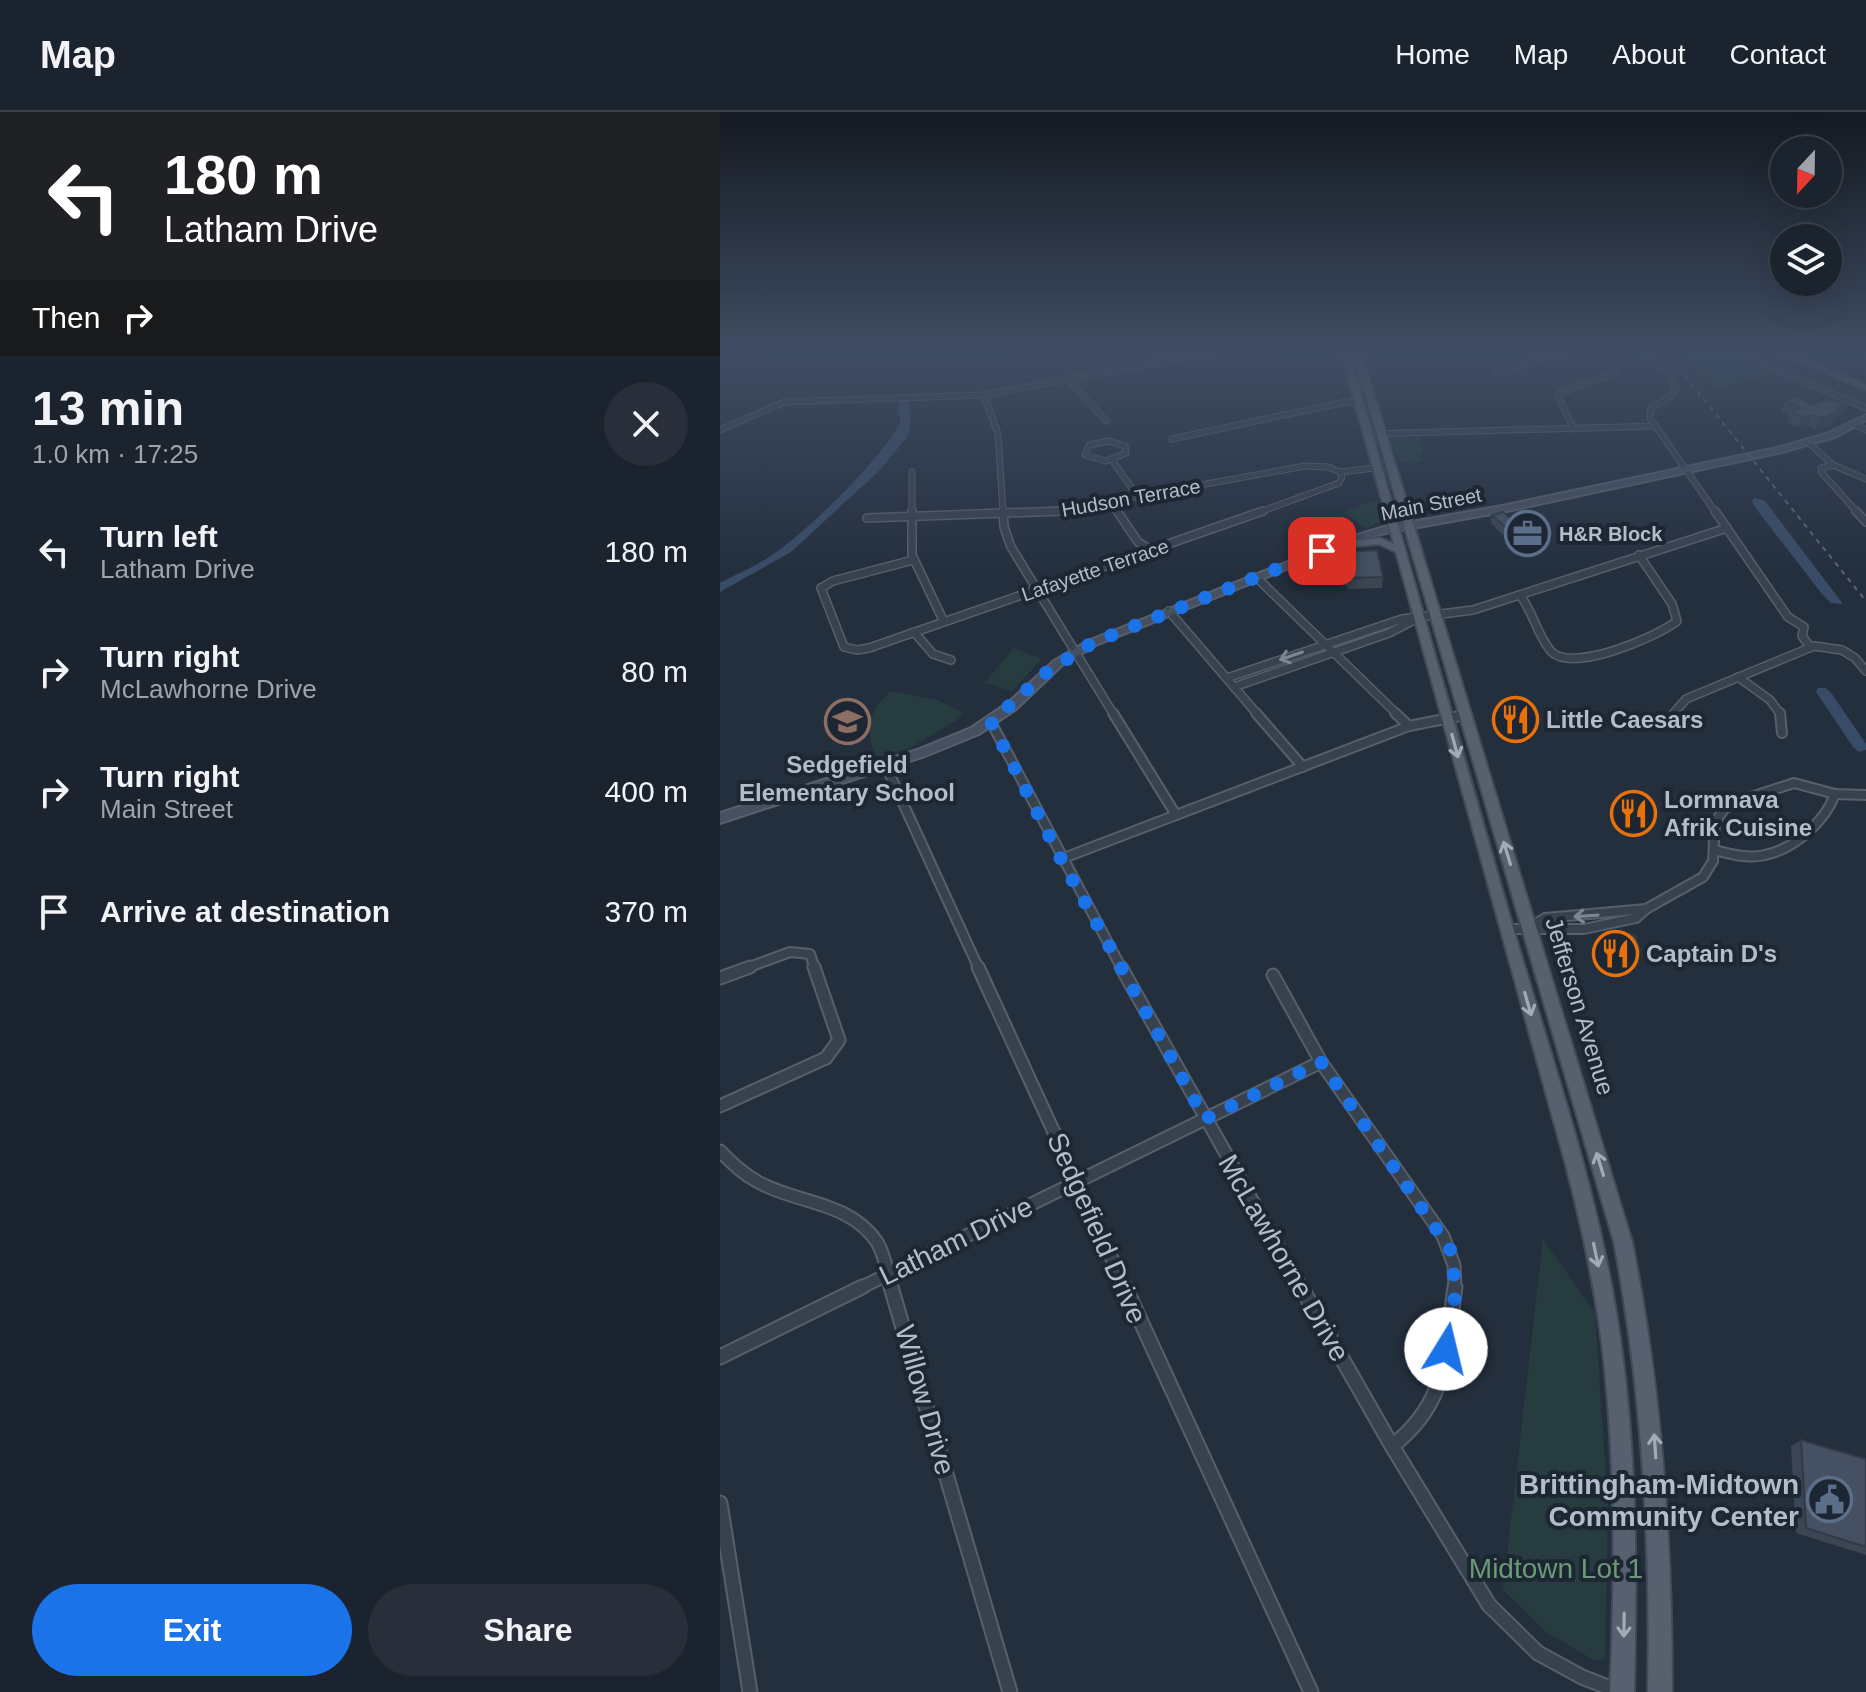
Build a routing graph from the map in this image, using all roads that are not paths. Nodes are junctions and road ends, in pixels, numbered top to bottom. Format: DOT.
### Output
graph roads {
  1 [pos="995,426"];
  2 [pos="1237,426"];
  3 [pos="1366,426"];
  4 [pos="1378,426"];
  5 [pos="1572,426"];
  6 [pos="1656,426"];
  7 [pos="1850,426"];
  8 [pos="1574,429"];
  9 [pos="1368,434"];
  10 [pos="1381,434"];
  11 [pos="1172,439"];
  12 [pos="1808,442"];
  13 [pos="1112,460"];
  14 [pos="1833,465"];
  15 [pos="1391,466"];
  16 [pos="1377,467"];
  17 [pos="1686,469"];
  18 [pos="912,472"];
  19 [pos="1340,472"];
  20 [pos="1866,479"];
  21 [pos="1138,497"];
  22 [pos="1111,502"];
  23 [pos="1003,514"];
  24 [pos="910,517"];
  25 [pos="867,518"];
  26 [pos="1866,522"];
  27 [pos="1409,526"];
  28 [pos="1394,528"];
  29 [pos="1727,528"];
  30 [pos="1339,545"];
  31 [pos="1151,550"];
  32 [pos="1400,550"];
  33 [pos="1639,555"];
  34 [pos="913,560"];
  35 [pos="1256,577"];
  36 [pos="1037,590"];
  37 [pos="1520,595"];
  38 [pos="1169,611"];
  39 [pos="1436,616"];
  40 [pos="1419,617"];
  41 [pos="944,622"];
  42 [pos="914,632"];
  43 [pos="1359,634"];
  44 [pos="1366,641"];
  45 [pos="1325,645"];
  46 [pos="1810,647"];
  47 [pos="1074,653"];
  48 [pos="1333,653"];
  49 [pos="951,660"];
  50 [pos="1866,671"];
  51 [pos="1738,677"];
  52 [pos="1227,678"];
  53 [pos="1234,687"];
  54 [pos="1673,714"];
  55 [pos="1465,715"];
  56 [pos="1447,717"];
  57 [pos="991,722"];
  58 [pos="1409,726"];
  59 [pos="1782,733"];
  60 [pos="885,764"];
  61 [pos="1303,767"];
  62 [pos="1835,794"];
  63 [pos="1866,795"];
  64 [pos="1176,815"];
  65 [pos="720,818"];
  66 [pos="1714,850"];
  67 [pos="1061,859"];
  68 [pos="1529,928"];
  69 [pos="1507,929"];
  70 [pos="1273,975"];
  71 [pos="720,978"];
  72 [pos="1321,1062"];
  73 [pos="720,1106"];
  74 [pos="1205,1119"];
  75 [pos="720,1151"];
  76 [pos="1076,1182"];
  77 [pos="888,1274"];
  78 [pos="720,1357"];
  79 [pos="1392,1446"];
  80 [pos="720,1503"];
  81 [pos="750,1692"];
  82 [pos="1010,1692"];
  83 [pos="1311,1692"];
  84 [pos="1621,1692"];
  85 [pos="1660,1692"];
  1 -- 23 [label="street"];
  2 -- 11 [label="street"];
  3 -- 9 [label="main road, Jefferson Avenue"];
  4 -- 10 [label="main road, Jefferson Avenue"];
  5 -- 8 [label="street"];
  6 -- 8 [label="street"];
  6 -- 17 [label="street"];
  7 -- 12 [label="main road, Main Street"];
  8 -- 10 [label="street"];
  9 -- 10 [label="street"];
  9 -- 16 [label="main road, Jefferson Avenue"];
  10 -- 15 [label="main road, Jefferson Avenue"];
  12 -- 14 [label="street"];
  12 -- 17 [label="main road, Main Street"];
  13 -- 13 [label="street"];
  13 -- 21 [label="street"];
  14 -- 20 [label="street"];
  14 -- 26 [label="street"];
  15 -- 16 [label="street, Hudson Terrace"];
  15 -- 27 [label="main road, Jefferson Avenue"];
  16 -- 19 [label="street, Hudson Terrace"];
  16 -- 28 [label="main road, Jefferson Avenue"];
  17 -- 27 [label="main road, Main Street"];
  17 -- 29 [label="street"];
  18 -- 24 [label="street"];
  19 -- 21 [label="street, Hudson Terrace"];
  19 -- 31 [label="street, Lafayette Terrace"];
  21 -- 22 [label="street, Hudson Terrace"];
  22 -- 23 [label="street, Hudson Terrace"];
  22 -- 31 [label="street"];
  23 -- 24 [label="street, Hudson Terrace"];
  23 -- 36 [label="street"];
  24 -- 25 [label="street, Hudson Terrace"];
  24 -- 34 [label="street"];
  27 -- 28 [label="main road, Main Street"];
  27 -- 39 [label="main road, Jefferson Avenue"];
  28 -- 30 [label="main road, Main Street"];
  28 -- 32 [label="main road, Jefferson Avenue"];
  29 -- 33 [label="street"];
  29 -- 46 [label="street"];
  30 -- 32 [label="main road"];
  30 -- 35 [label="main road, Main Street"];
  31 -- 36 [label="street, Lafayette Terrace"];
  32 -- 40 [label="main road, Jefferson Avenue"];
  33 -- 37 [label="street"];
  33 -- 37 [label="street"];
  34 -- 41 [label="street"];
  34 -- 42 [label="street, Lafayette Terrace"];
  35 -- 38 [label="main road, Main Street"];
  35 -- 45 [label="street"];
  36 -- 41 [label="street, Lafayette Terrace"];
  36 -- 47 [label="street"];
  37 -- 39 [label="street"];
  38 -- 47 [label="main road, Main Street"];
  38 -- 52 [label="street"];
  39 -- 40 [label="street"];
  39 -- 55 [label="main road, Jefferson Avenue"];
  40 -- 43 [label="street"];
  40 -- 44 [label="street"];
  40 -- 56 [label="main road, Jefferson Avenue"];
  41 -- 42 [label="street, Lafayette Terrace"];
  42 -- 49 [label="street"];
  43 -- 44 [label="street"];
  43 -- 45 [label="street"];
  44 -- 48 [label="street"];
  45 -- 48 [label="street"];
  45 -- 52 [label="street, one-way"];
  46 -- 50 [label="street"];
  46 -- 51 [label="street"];
  47 -- 57 [label="main road, Main Street"];
  47 -- 64 [label="street"];
  48 -- 53 [label="street"];
  48 -- 58 [label="street"];
  51 -- 54 [label="street"];
  51 -- 59 [label="street"];
  52 -- 53 [label="street"];
  53 -- 61 [label="street"];
  55 -- 56 [label="street"];
  68 -- 55 [label="main road, Jefferson Avenue, one-way"];
  56 -- 58 [label="street"];
  56 -- 69 [label="main road, Jefferson Avenue, one-way"];
  57 -- 60 [label="main road, Main Street"];
  57 -- 67 [label="street, McLawhorne Drive"];
  58 -- 61 [label="street"];
  60 -- 65 [label="main road, Main Street"];
  60 -- 76 [label="street, Sedgefield Drive"];
  61 -- 64 [label="street"];
  62 -- 63 [label="street"];
  62 -- 66 [label="street"];
  62 -- 66 [label="street"];
  64 -- 67 [label="street"];
  66 -- 68 [label="street"];
  67 -- 74 [label="street, McLawhorne Drive"];
  68 -- 69 [label="street"];
  85 -- 68 [label="main road, Jefferson Avenue, one-way"];
  69 -- 84 [label="main road, Jefferson Avenue, one-way"];
  70 -- 72 [label="street"];
  71 -- 73 [label="street"];
  72 -- 74 [label="street, Latham Drive"];
  72 -- 79 [label="street"];
  74 -- 76 [label="street, Latham Drive"];
  74 -- 79 [label="street, McLawhorne Drive"];
  75 -- 77 [label="street, Willow Drive"];
  76 -- 77 [label="street, Latham Drive"];
  76 -- 83 [label="street, Sedgefield Drive"];
  77 -- 78 [label="street, Latham Drive"];
  77 -- 82 [label="street, Willow Drive"];
  79 -- 84 [label="street, McLawhorne Drive"];
  80 -- 81 [label="street"];
}
